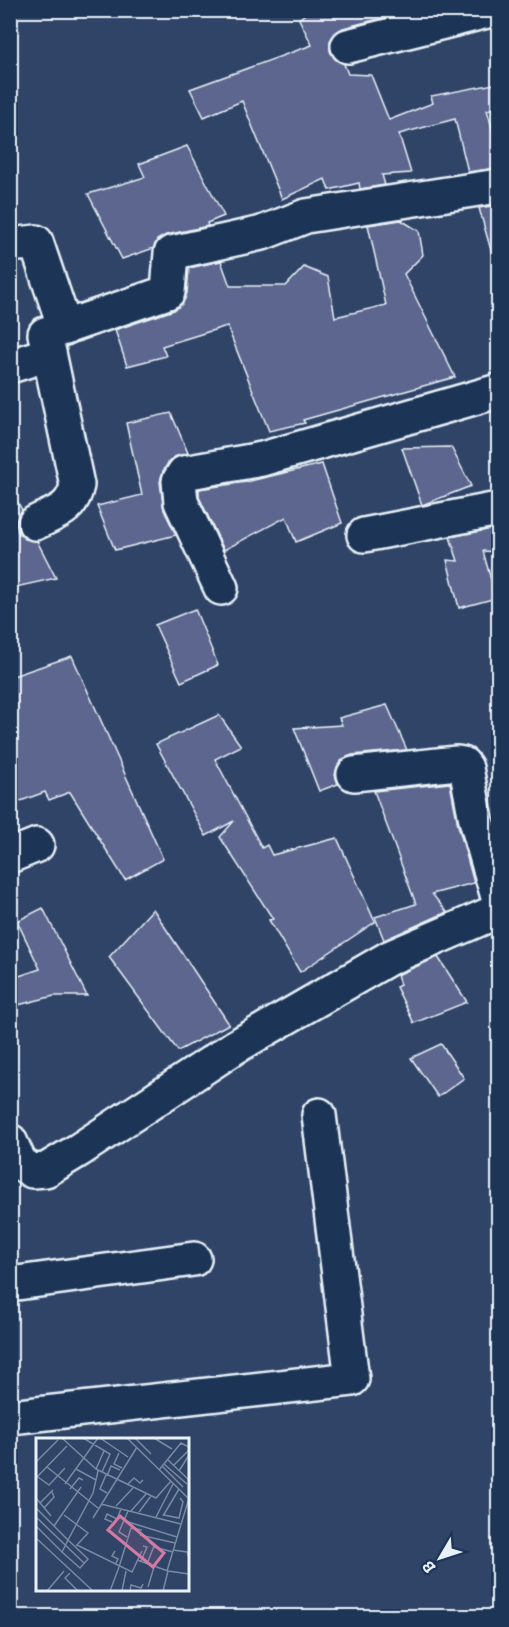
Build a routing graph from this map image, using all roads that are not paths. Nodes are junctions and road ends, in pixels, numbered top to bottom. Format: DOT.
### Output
graph roads {
  1 [pos="491,10"];
  2 [pos="348,46"];
  3 [pos="498,186"];
  4 [pos="10,245"];
  5 [pos="57,341"];
  6 [pos="10,366"];
  7 [pos="498,391"];
  8 [pos="498,508"];
  9 [pos="35,523"];
  10 [pos="364,535"];
  11 [pos="221,588"];
  12 [pos="354,774"];
  13 [pos="498,897"];
  14 [pos="498,911"];
  15 [pos="319,1115"];
  16 [pos="10,1141"];
  17 [pos="194,1259"];
  18 [pos="10,1284"];
  19 [pos="10,1417"];
  1 -- 2 [label="street"];
  3 -- 5 [label="street"];
  4 -- 5 [label="street"];
  5 -- 6 [label="street"];
  5 -- 9 [label="street"];
  7 -- 11 [label="street"];
  8 -- 10 [label="street"];
  12 -- 13 [label="street"];
  14 -- 16 [label="street"];
  15 -- 19 [label="street"];
  17 -- 18 [label="street"];
}
